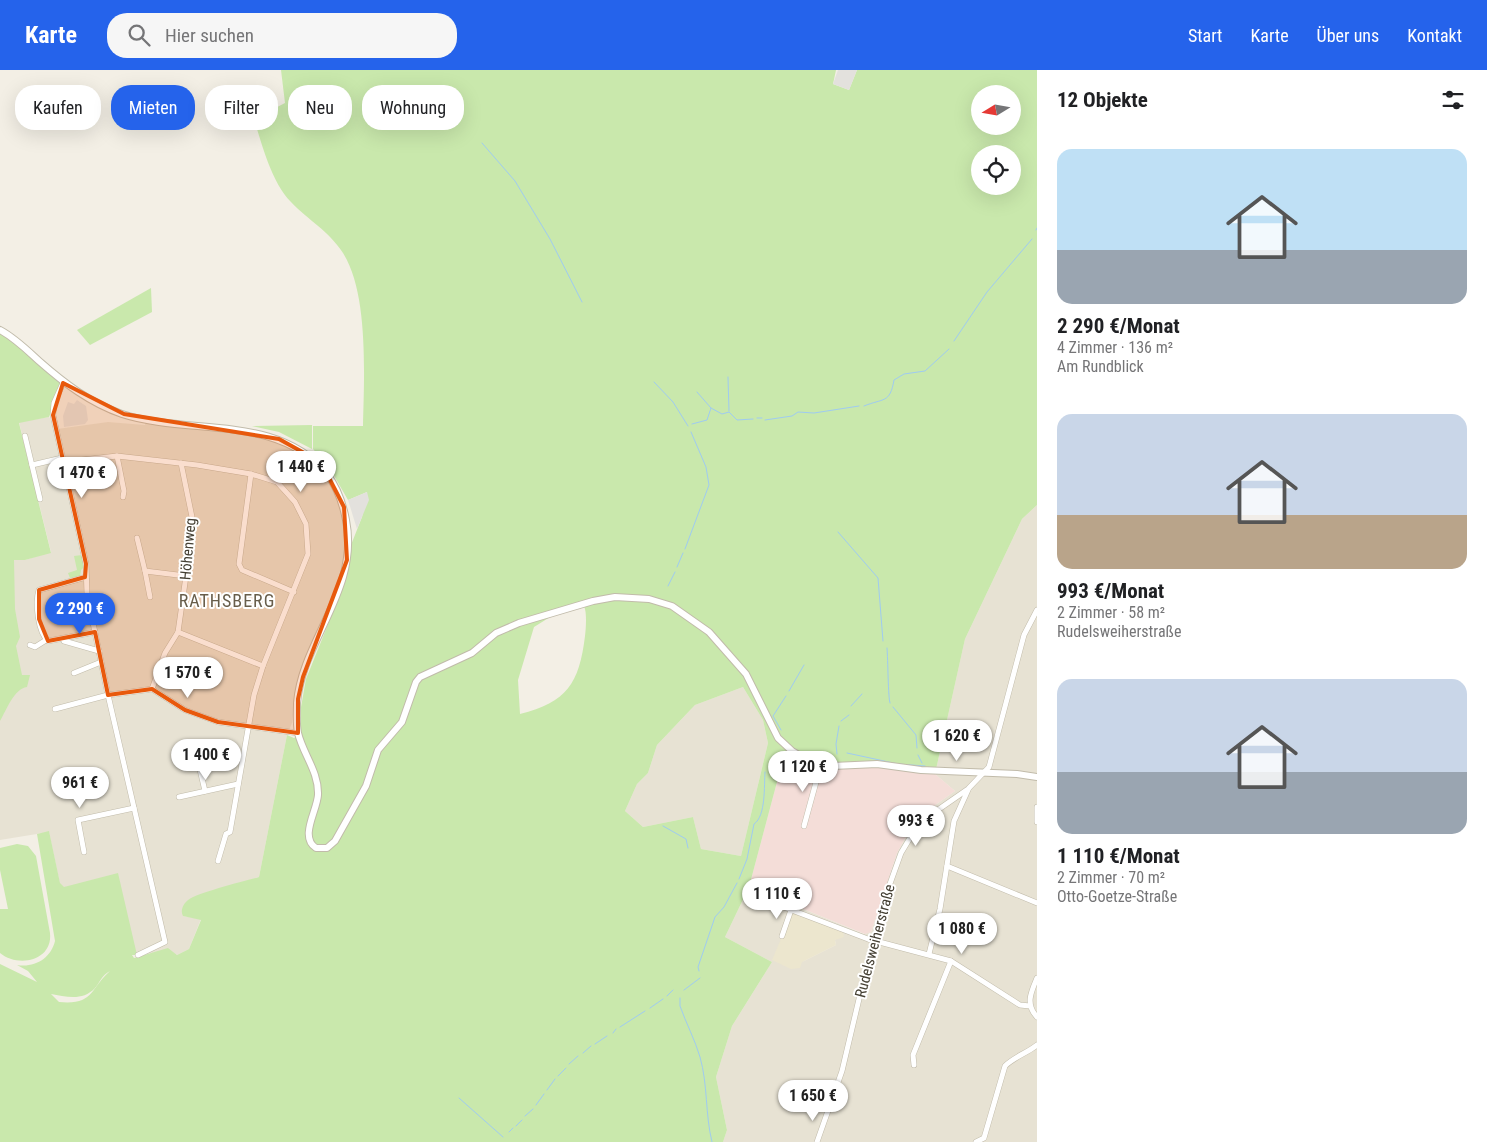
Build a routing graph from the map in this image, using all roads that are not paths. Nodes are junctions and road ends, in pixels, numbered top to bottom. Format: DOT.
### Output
graph roads {
  1 [pos="0,330"];
  2 [pos="64,382"];
  3 [pos="25,436"];
  4 [pos="117,456"];
  5 [pos="63,460"];
  6 [pos="181,463"];
  7 [pos="32,465"];
  8 [pos="251,474"];
  9 [pos="123,497"];
  10 [pos="40,499"];
  11 [pos="138,538"];
  12 [pos="145,571"];
  13 [pos="186,576"];
  14 [pos="86,577"];
  15 [pos="294,592"];
  16 [pos="150,597"];
  17 [pos="1037,610"];
  18 [pos="95,632"];
  19 [pos="178,632"];
  20 [pos="46,640"];
  21 [pos="61,640"];
  22 [pos="30,645"];
  23 [pos="99,651"];
  24 [pos="101,662"];
  25 [pos="263,666"];
  26 [pos="74,673"];
  27 [pos="152,689"];
  28 [pos="108,696"];
  29 [pos="55,709"];
  30 [pos="248,726"];
  31 [pos="298,733"];
  32 [pos="198,761"];
  33 [pos="821,764"];
  34 [pos="985,774"];
  35 [pos="1037,777"];
  36 [pos="238,784"];
  37 [pos="968,789"];
  38 [pos="205,791"];
  39 [pos="179,797"];
  40 [pos="1037,807"];
  41 [pos="134,808"];
  42 [pos="1037,822"];
  43 [pos="804,826"];
  44 [pos="84,852"];
  45 [pos="218,861"];
  46 [pos="947,866"];
  47 [pos="1037,903"];
  48 [pos="781,906"];
  49 [pos="791,910"];
  50 [pos="782,936"];
  51 [pos="874,940"];
  52 [pos="929,954"];
  53 [pos="138,955"];
  54 [pos="951,961"];
  55 [pos="1037,978"];
  56 [pos="1030,1006"];
  57 [pos="1037,1017"];
  58 [pos="1037,1045"];
  59 [pos="914,1065"];
  60 [pos="985,1140"];
  61 [pos="816,1142"];
  62 [pos="976,1142"];
  1 -- 2 [label="street"];
  2 -- 5 [label="street"];
  2 -- 31 [label="street"];
  3 -- 7 [label="street"];
  4 -- 5 [label="street"];
  4 -- 6 [label="street"];
  4 -- 9 [label="street"];
  5 -- 7 [label="street"];
  5 -- 14 [label="street"];
  6 -- 8 [label="street"];
  6 -- 13 [label="street, Höhenweg"];
  7 -- 10 [label="street"];
  8 -- 15 [label="street"];
  8 -- 15 [label="street"];
  11 -- 12 [label="street"];
  12 -- 13 [label="street"];
  12 -- 16 [label="street"];
  13 -- 19 [label="street, Höhenweg"];
  14 -- 18 [label="street"];
  14 -- 20 [label="street"];
  15 -- 25 [label="street"];
  17 -- 34 [label="street"];
  18 -- 21 [label="street"];
  18 -- 23 [label="street"];
  19 -- 25 [label="street"];
  19 -- 27 [label="street, Höhenweg"];
  20 -- 21 [label="street"];
  20 -- 22 [label="street"];
  21 -- 23 [label="street"];
  23 -- 24 [label="street"];
  24 -- 26 [label="street"];
  24 -- 28 [label="street"];
  25 -- 30 [label="street"];
  27 -- 28 [label="street"];
  27 -- 30 [label="street"];
  28 -- 29 [label="street"];
  28 -- 41 [label="street"];
  30 -- 31 [label="street"];
  30 -- 36 [label="street"];
  31 -- 33 [label="street"];
  32 -- 38 [label="street"];
  33 -- 34 [label="street"];
  33 -- 43 [label="street"];
  34 -- 35 [label="street"];
  34 -- 37 [label="street, Rudelsweiherstraße"];
  36 -- 38 [label="street"];
  36 -- 45 [label="street"];
  37 -- 46 [label="street"];
  37 -- 51 [label="street, Rudelsweiherstraße"];
  38 -- 39 [label="street"];
  40 -- 42 [label="street"];
  41 -- 44 [label="street"];
  41 -- 53 [label="street"];
  46 -- 47 [label="street"];
  46 -- 52 [label="street"];
  48 -- 49 [label="street"];
  49 -- 50 [label="street"];
  49 -- 51 [label="street"];
  51 -- 52 [label="street"];
  51 -- 61 [label="street, Rudelsweiherstraße"];
  52 -- 54 [label="street"];
  54 -- 56 [label="street"];
  54 -- 59 [label="street"];
  55 -- 56 [label="street"];
  56 -- 57 [label="street"];
  58 -- 60 [label="street"];
  60 -- 62 [label="street"];
}
